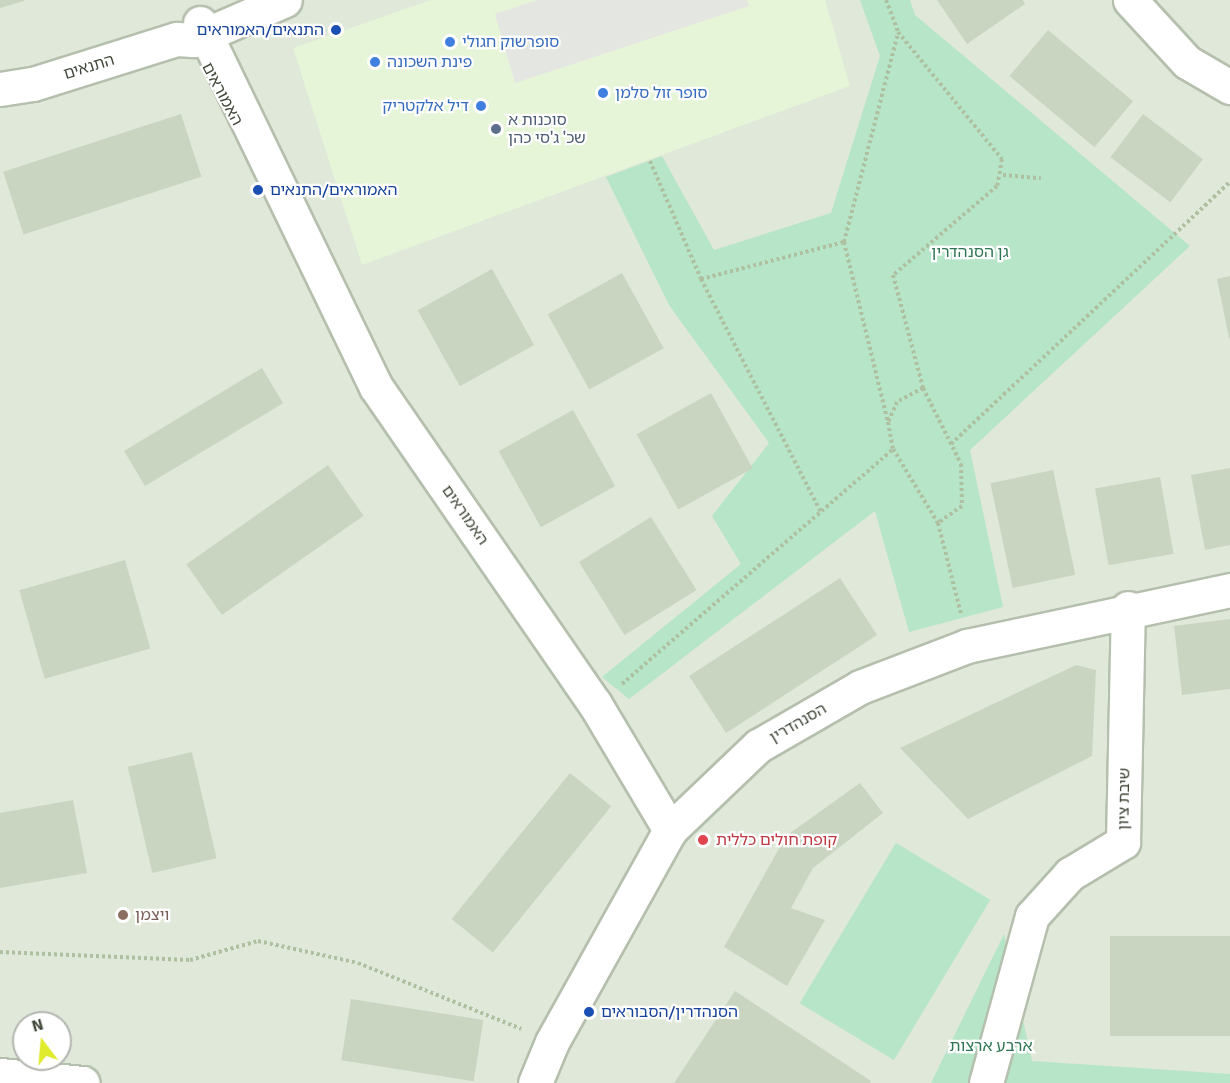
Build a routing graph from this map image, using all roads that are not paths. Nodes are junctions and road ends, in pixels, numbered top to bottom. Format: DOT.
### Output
graph roads {
  1 [pos="262,0"];
  2 [pos="285,0"];
  3 [pos="1130,0"];
  4 [pos="193,33"];
  5 [pos="1230,87"];
  6 [pos="0,89"];
  7 [pos="1230,590"];
  8 [pos="1128,608"];
  9 [pos="669,830"];
  10 [pos="0,1075"];
  11 [pos="83,1083"];
  12 [pos="535,1083"];
  13 [pos="986,1083"];
  1 -- 4 [label="street, התנאים"];
  2 -- 4 [label="street, התנאים"];
  3 -- 5 [label="street"];
  4 -- 6 [label="street, התנאים"];
  4 -- 9 [label="street, האמוראים"];
  7 -- 8 [label="street, הסנהדרין"];
  8 -- 9 [label="street, הסנהדרין"];
  8 -- 13 [label="street, שיבת ציון"];
  9 -- 12 [label="street, הסנהדרין"];
  10 -- 11 [label="street"];
}
